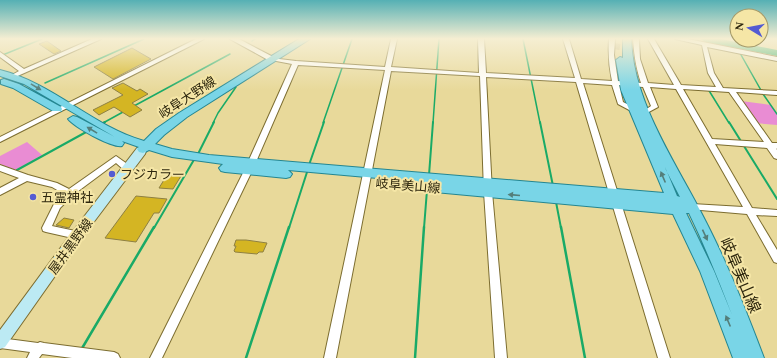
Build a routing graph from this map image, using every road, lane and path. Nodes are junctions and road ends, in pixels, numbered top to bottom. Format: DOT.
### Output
graph roads {
  1 [pos="2,56"];
  2 [pos="60,56"];
  3 [pos="168,56"];
  4 [pos="266,56"];
  5 [pos="278,56"];
  6 [pos="391,56"];
  7 [pos="481,56"];
  8 [pos="571,56"];
  9 [pos="619,56"];
  10 [pos="627,56"];
  11 [pos="635,56"];
  12 [pos="661,56"];
  13 [pos="707,56"];
  14 [pos="755,56"];
  15 [pos="273,59"];
  16 [pos="777,60"];
  17 [pos="296,62"];
  18 [pos="389,68"];
  19 [pos="0,73"];
  20 [pos="18,74"];
  21 [pos="482,74"];
  22 [pos="0,80"];
  23 [pos="578,80"];
  24 [pos="629,84"];
  25 [pos="678,86"];
  26 [pos="721,90"];
  27 [pos="731,90"];
  28 [pos="777,93"];
  29 [pos="64,109"];
  30 [pos="640,112"];
  31 [pos="0,140"];
  32 [pos="710,141"];
  33 [pos="773,145"];
  34 [pos="144,148"];
  35 [pos="777,156"];
  36 [pos="250,167"];
  37 [pos="0,168"];
  38 [pos="128,168"];
  39 [pos="366,177"];
  40 [pos="26,178"];
  41 [pos="488,188"];
  42 [pos="0,192"];
  43 [pos="70,193"];
  44 [pos="615,199"];
  45 [pos="675,204"];
  46 [pos="692,207"];
  47 [pos="749,211"];
  48 [pos="777,213"];
  49 [pos="77,235"];
  50 [pos="777,259"];
  51 [pos="0,342"];
  52 [pos="40,347"];
  53 [pos="33,358"];
  54 [pos="114,358"];
  55 [pos="156,358"];
  56 [pos="330,358"];
  57 [pos="501,358"];
  58 [pos="664,358"];
  59 [pos="741,358"];
  60 [pos="756,358"];
  1 -- 20 [label="street"];
  2 -- 20 [label="street"];
  3 -- 29 [label="street"];
  4 -- 15 [label="street"];
  5 -- 15 [label="main road, 岐阜大野線"];
  6 -- 18 [label="street"];
  7 -- 21 [label="street"];
  8 -- 23 [label="street"];
  9 -- 24 [label="main road, 岐阜美山線"];
  10 -- 24 [label="main road, 岐阜美山線"];
  11 -- 24 [label="street"];
  12 -- 25 [label="street"];
  13 -- 26 [label="street"];
  14 -- 16 [label="street"];
  15 -- 17 [label="street"];
  15 -- 34 [label="main road, 岐阜大野線"];
  17 -- 18 [label="street"];
  17 -- 36 [label="street"];
  18 -- 21 [label="street"];
  18 -- 39 [label="street"];
  19 -- 20 [label="main road"];
  20 -- 29 [label="main road, one-way"];
  21 -- 23 [label="street"];
  21 -- 41 [label="street"];
  22 -- 29 [label="main road"];
  23 -- 24 [label="street"];
  23 -- 44 [label="street"];
  24 -- 25 [label="street"];
  24 -- 30 [label="main road, 岐阜美山線"];
  24 -- 30 [label="street"];
  25 -- 26 [label="street"];
  25 -- 32 [label="street"];
  26 -- 27 [label="street"];
  27 -- 28 [label="street"];
  27 -- 33 [label="street"];
  29 -- 31 [label="street"];
  29 -- 34 [label="main road"];
  45 -- 30 [label="main road, 岐阜美山線, one-way"];
  30 -- 46 [label="main road, 岐阜美山線"];
  32 -- 33 [label="street"];
  32 -- 47 [label="street"];
  33 -- 35 [label="street"];
  34 -- 36 [label="main road, 岐阜美山線"];
  34 -- 38 [label="main road, 屋井黒野線"];
  36 -- 39 [label="main road, 岐阜美山線"];
  36 -- 55 [label="street"];
  37 -- 40 [label="street"];
  38 -- 43 [label="street"];
  38 -- 49 [label="main road, 屋井黒野線"];
  39 -- 41 [label="main road, 岐阜美山線"];
  39 -- 56 [label="street"];
  40 -- 42 [label="street"];
  40 -- 43 [label="street"];
  41 -- 44 [label="main road, 岐阜美山線"];
  41 -- 57 [label="street"];
  43 -- 49 [label="street"];
  44 -- 45 [label="main road, 岐阜美山線"];
  44 -- 58 [label="street"];
  45 -- 46 [label="main road, 岐阜美山線"];
  59 -- 45 [label="main road, 岐阜美山線, one-way"];
  46 -- 47 [label="street"];
  46 -- 60 [label="main road, 岐阜美山線, one-way"];
  47 -- 48 [label="street"];
  47 -- 50 [label="street"];
  49 -- 51 [label="main road, 屋井黒野線"];
  51 -- 52 [label="street"];
  52 -- 53 [label="street"];
  52 -- 54 [label="street"];
}
